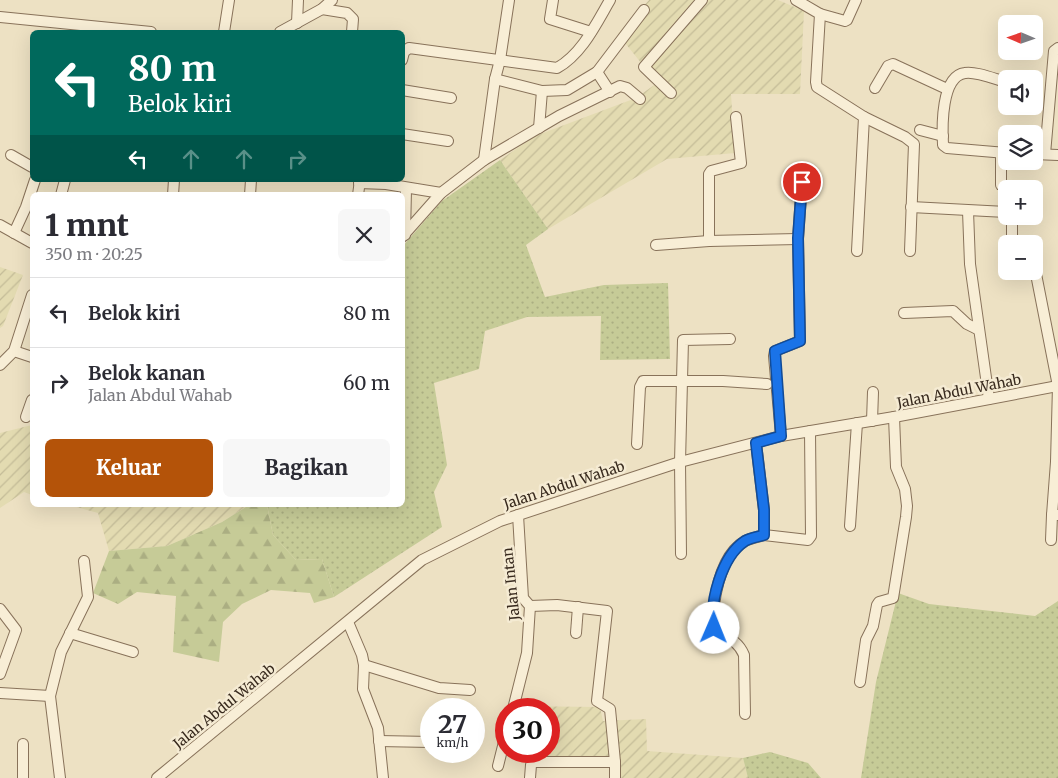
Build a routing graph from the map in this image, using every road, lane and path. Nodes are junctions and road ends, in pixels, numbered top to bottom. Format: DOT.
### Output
graph roads {
  1 [pos="229,0"];
  2 [pos="298,0"];
  3 [pos="332,0"];
  4 [pos="509,0"];
  5 [pos="553,0"];
  6 [pos="610,0"];
  7 [pos="702,0"];
  8 [pos="796,0"];
  9 [pos="856,0"];
  10 [pos="322,9"];
  11 [pos="644,10"];
  12 [pos="820,14"];
  13 [pos="0,17"];
  14 [pos="297,23"];
  15 [pos="97,30"];
  16 [pos="224,30"];
  17 [pos="284,30"];
  18 [pos="352,30"];
  19 [pos="591,32"];
  20 [pos="1058,48"];
  21 [pos="405,51"];
  22 [pos="500,60"];
  23 [pos="597,72"];
  24 [pos="495,79"];
  25 [pos="998,80"];
  26 [pos="875,88"];
  27 [pos="947,89"];
  28 [pos="405,90"];
  29 [pos="542,91"];
  30 [pos="610,92"];
  31 [pos="671,93"];
  32 [pos="451,98"];
  33 [pos="640,99"];
  34 [pos="736,117"];
  35 [pos="864,117"];
  36 [pos="539,128"];
  37 [pos="920,130"];
  38 [pos="405,134"];
  39 [pos="943,136"];
  40 [pos="448,141"];
  41 [pos="998,152"];
  42 [pos="1045,154"];
  43 [pos="11,155"];
  44 [pos="1058,155"];
  45 [pos="484,160"];
  46 [pos="30,165"];
  47 [pos="359,182"];
  48 [pos="387,182"];
  49 [pos="802,182"];
  50 [pos="406,188"];
  51 [pos="441,194"];
  52 [pos="30,195"];
  53 [pos="911,207"];
  54 [pos="968,211"];
  55 [pos="405,212"];
  56 [pos="998,212"];
  57 [pos="0,225"];
  58 [pos="14,233"];
  59 [pos="405,235"];
  60 [pos="798,238"];
  61 [pos="709,241"];
  62 [pos="30,242"];
  63 [pos="656,245"];
  64 [pos="856,251"];
  65 [pos="910,251"];
  66 [pos="1037,280"];
  67 [pos="30,301"];
  68 [pos="904,313"];
  69 [pos="978,330"];
  70 [pos="730,339"];
  71 [pos="14,351"];
  72 [pos="30,356"];
  73 [pos="0,365"];
  74 [pos="683,381"];
  75 [pos="767,384"];
  76 [pos="1058,386"];
  77 [pos="873,392"];
  78 [pos="989,400"];
  79 [pos="30,406"];
  80 [pos="26,417"];
  81 [pos="894,417"];
  82 [pos="872,421"];
  83 [pos="857,423"];
  84 [pos="810,431"];
  85 [pos="781,436"];
  86 [pos="756,443"];
  87 [pos="637,444"];
  88 [pos="680,462"];
  89 [pos="1057,462"];
  90 [pos="518,514"];
  91 [pos="1055,515"];
  92 [pos="850,526"];
  93 [pos="764,535"];
  94 [pos="1051,540"];
  95 [pos="680,554"];
  96 [pos="84,561"];
  97 [pos="530,606"];
  98 [pos="578,607"];
  99 [pos="0,609"];
  100 [pos="348,622"];
  101 [pos="70,633"];
  102 [pos="576,633"];
  103 [pos="133,652"];
  104 [pos="364,665"];
  105 [pos="0,674"];
  106 [pos="860,682"];
  107 [pos="470,690"];
  108 [pos="0,693"];
  109 [pos="50,696"];
  110 [pos="516,698"];
  111 [pos="745,714"];
  112 [pos="379,741"];
  113 [pos="420,742"];
  114 [pos="23,744"];
  115 [pos="615,762"];
  116 [pos="499,763"];
  117 [pos="498,766"];
  118 [pos="160,777"];
  119 [pos="23,778"];
  120 [pos="60,778"];
  121 [pos="383,778"];
  122 [pos="530,778"];
  123 [pos="615,778"];
  1 -- 16 [label="street"];
  2 -- 14 [label="street"];
  3 -- 10 [label="street"];
  4 -- 22 [label="street"];
  5 -- 19 [label="street"];
  6 -- 19 [label="street"];
  7 -- 31 [label="street"];
  8 -- 12 [label="street"];
  9 -- 12 [label="street"];
  10 -- 14 [label="street"];
  10 -- 18 [label="street"];
  11 -- 23 [label="street"];
  12 -- 35 [label="street"];
  13 -- 15 [label="street"];
  14 -- 17 [label="street"];
  19 -- 22 [label="street"];
  20 -- 42 [label="street"];
  21 -- 22 [label="street"];
  22 -- 24 [label="street"];
  23 -- 29 [label="street"];
  23 -- 30 [label="street"];
  24 -- 29 [label="street"];
  24 -- 45 [label="street"];
  25 -- 27 [label="street"];
  26 -- 27 [label="street"];
  27 -- 39 [label="street"];
  28 -- 32 [label="street"];
  29 -- 36 [label="street"];
  30 -- 33 [label="street"];
  30 -- 36 [label="street"];
  34 -- 61 [label="street"];
  35 -- 53 [label="street"];
  35 -- 64 [label="street"];
  36 -- 45 [label="street"];
  37 -- 39 [label="street"];
  38 -- 40 [label="street"];
  39 -- 41 [label="street"];
  42 -- 44 [label="street"];
  43 -- 46 [label="street"];
  45 -- 51 [label="street"];
  47 -- 48 [label="street"];
  48 -- 50 [label="street"];
  49 -- 60 [label="street"];
  50 -- 51 [label="street"];
  50 -- 55 [label="street"];
  51 -- 59 [label="street"];
  52 -- 58 [label="street"];
  53 -- 54 [label="street"];
  53 -- 65 [label="street"];
  54 -- 56 [label="street"];
  54 -- 69 [label="street"];
  57 -- 58 [label="street"];
  58 -- 62 [label="street"];
  60 -- 61 [label="street"];
  60 -- 85 [label="street"];
  61 -- 63 [label="street"];
  66 -- 76 [label="street"];
  67 -- 71 [label="street"];
  68 -- 69 [label="street"];
  69 -- 78 [label="street"];
  70 -- 74 [label="street"];
  71 -- 72 [label="street"];
  71 -- 73 [label="street"];
  74 -- 75 [label="street"];
  74 -- 87 [label="street"];
  74 -- 88 [label="street"];
  76 -- 78 [label="street, Jalan Abdul Wahab"];
  76 -- 89 [label="street"];
  77 -- 82 [label="street"];
  78 -- 81 [label="street, Jalan Abdul Wahab"];
  79 -- 80 [label="street"];
  81 -- 82 [label="street, Jalan Abdul Wahab"];
  81 -- 106 [label="street"];
  82 -- 83 [label="street, Jalan Abdul Wahab"];
  83 -- 84 [label="street, Jalan Abdul Wahab"];
  83 -- 92 [label="street"];
  84 -- 85 [label="street, Jalan Abdul Wahab"];
  84 -- 93 [label="street"];
  85 -- 86 [label="street, Jalan Abdul Wahab"];
  86 -- 88 [label="street, Jalan Abdul Wahab"];
  86 -- 93 [label="street"];
  88 -- 90 [label="street, Jalan Abdul Wahab"];
  88 -- 95 [label="street"];
  89 -- 91 [label="street"];
  90 -- 97 [label="street, Jalan Intan"];
  90 -- 100 [label="street, Jalan Abdul Wahab"];
  91 -- 94 [label="street"];
  93 -- 111 [label="street"];
  96 -- 101 [label="street"];
  97 -- 98 [label="street"];
  97 -- 110 [label="street, Jalan Intan"];
  98 -- 102 [label="street"];
  98 -- 115 [label="street"];
  99 -- 105 [label="street"];
  100 -- 104 [label="street"];
  100 -- 118 [label="street, Jalan Abdul Wahab"];
  101 -- 103 [label="street"];
  101 -- 109 [label="street"];
  104 -- 107 [label="street"];
  104 -- 112 [label="street"];
  108 -- 109 [label="street"];
  109 -- 120 [label="street"];
  112 -- 113 [label="street"];
  112 -- 121 [label="street"];
  114 -- 119 [label="street"];
  115 -- 122 [label="street"];
  115 -- 123 [label="street"];
  116 -- 117 [label="street"];
}
